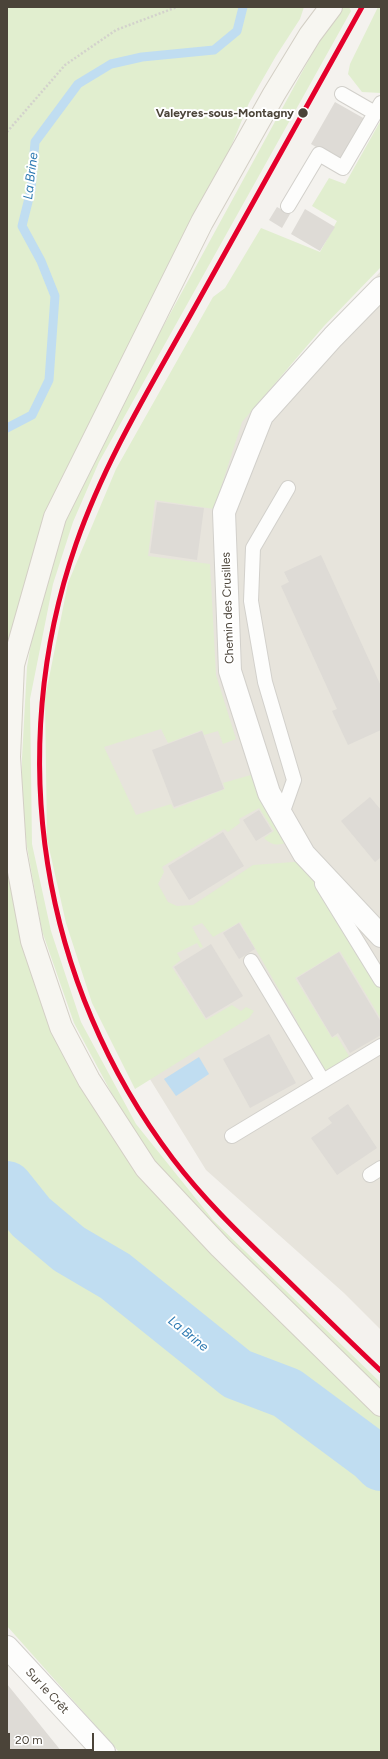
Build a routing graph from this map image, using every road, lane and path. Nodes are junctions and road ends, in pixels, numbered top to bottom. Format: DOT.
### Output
graph roads {
  1 [pos="177,7"];
  2 [pos="331,7"];
  3 [pos="342,94"];
  4 [pos="378,108"];
  5 [pos="7,132"];
  6 [pos="288,206"];
  7 [pos="381,288"];
  8 [pos="288,488"];
  9 [pos="282,814"];
  10 [pos="304,854"];
  11 [pos="379,929"];
  12 [pos="251,961"];
  13 [pos="381,980"];
  14 [pos="381,1046"];
  15 [pos="323,1081"];
  16 [pos="232,1136"];
  17 [pos="381,1405"];
  18 [pos="7,1647"];
  19 [pos="104,1752"];
  1 -- 5 [label="path"];
  2 -- 17 [label="street"];
  3 -- 4 [label="lane"];
  4 -- 6 [label="lane"];
  7 -- 9 [label="street, Chemin des Crusilles"];
  8 -- 9 [label="lane"];
  9 -- 10 [label="street, Chemin des Crusilles"];
  10 -- 11 [label="street, Chemin des Crusilles"];
  10 -- 13 [label="lane"];
  12 -- 15 [label="lane"];
  14 -- 15 [label="lane"];
  15 -- 16 [label="lane"];
  18 -- 19 [label="street, Sur le Crêt"];
}
